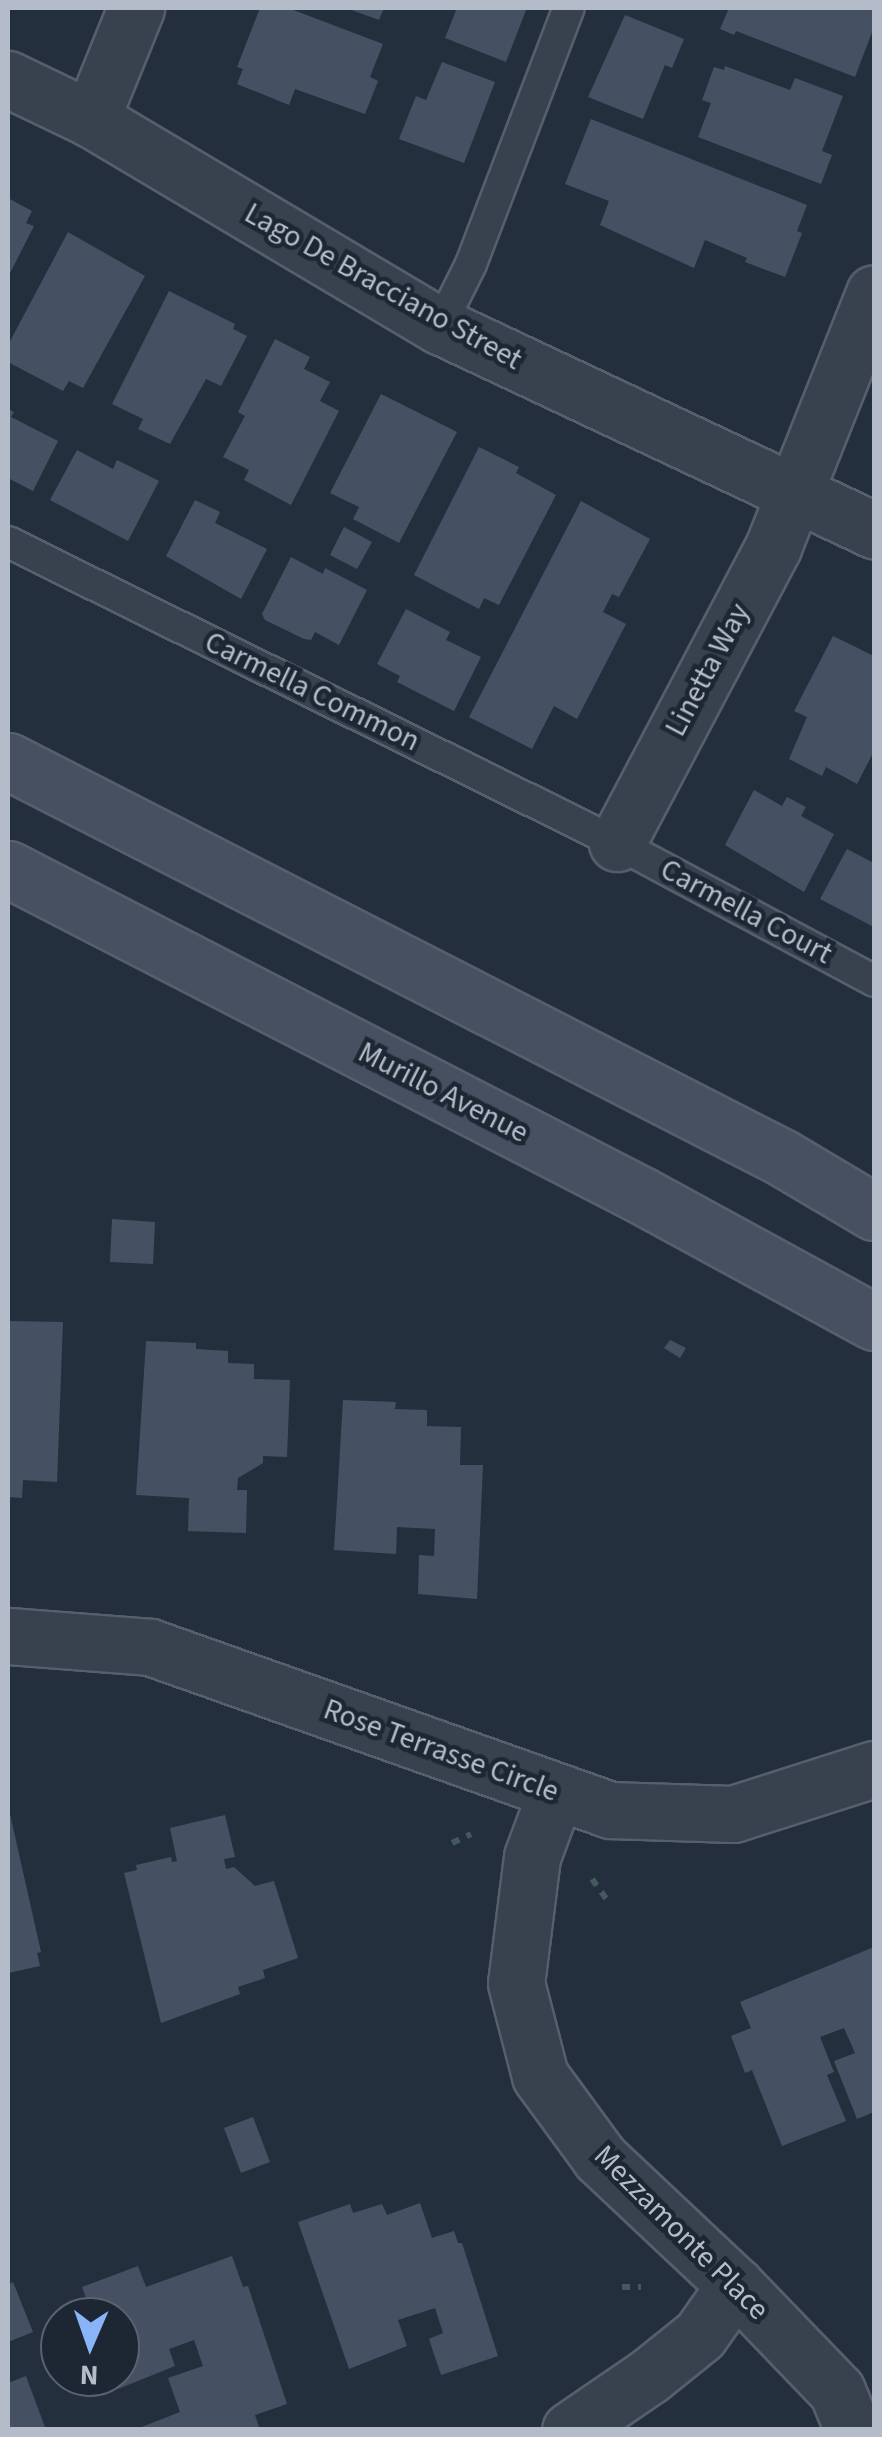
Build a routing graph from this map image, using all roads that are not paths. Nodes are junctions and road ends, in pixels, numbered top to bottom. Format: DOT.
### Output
graph roads {
  1 [pos="136,8"];
  2 [pos="569,8"];
  3 [pos="8,79"];
  4 [pos="90,119"];
  5 [pos="874,293"];
  6 [pos="440,326"];
  7 [pos="793,494"];
  8 [pos="874,530"];
  9 [pos="8,542"];
  10 [pos="8,761"];
  11 [pos="617,843"];
  12 [pos="8,869"];
  13 [pos="874,981"];
  14 [pos="874,1212"];
  15 [pos="874,1322"];
  16 [pos="8,1636"];
  17 [pos="874,1769"];
  18 [pos="556,1792"];
  19 [pos="736,2285"];
  20 [pos="570,2430"];
  21 [pos="853,2430"];
  1 -- 4 [label="street"];
  2 -- 6 [label="lane"];
  3 -- 4 [label="street, Lago De Bracciano Street"];
  4 -- 6 [label="street, Lago De Bracciano Street"];
  5 -- 7 [label="street, Linetta Way"];
  6 -- 7 [label="street, Lago De Bracciano Street"];
  7 -- 8 [label="street, Lago De Bracciano Street"];
  7 -- 11 [label="street, Linetta Way"];
  9 -- 11 [label="lane, Carmella Common"];
  10 -- 14 [label="main road"];
  11 -- 13 [label="lane, Carmella Court"];
  12 -- 15 [label="main road, Murillo Avenue"];
  16 -- 18 [label="street, Rose Terrasse Circle"];
  17 -- 18 [label="street, Rose Terrasse Circle"];
  18 -- 19 [label="street, Mezzamonte Place"];
  19 -- 20 [label="street"];
  19 -- 21 [label="street, Mezzamonte Place"];
}
